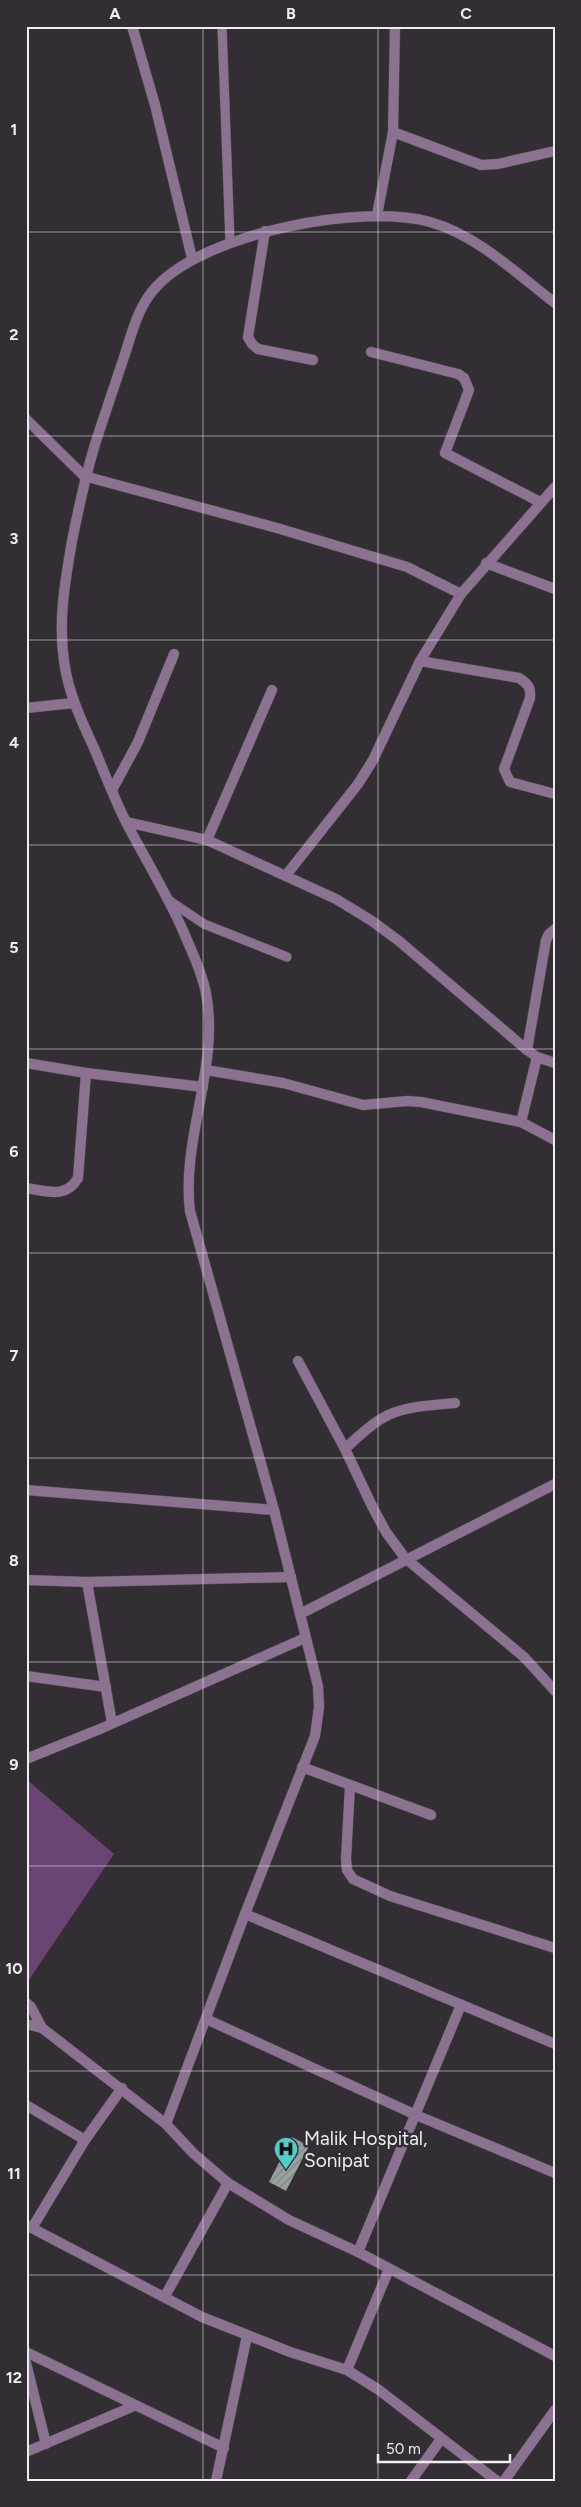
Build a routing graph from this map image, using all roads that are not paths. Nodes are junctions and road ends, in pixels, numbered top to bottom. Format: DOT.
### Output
graph roads {
  1 [pos="132,26"];
  2 [pos="222,26"];
  3 [pos="394,26"];
  4 [pos="393,132"];
  5 [pos="555,144"];
  6 [pos="552,152"];
  7 [pos="377,215"];
  8 [pos="266,231"];
  9 [pos="230,242"];
  10 [pos="192,258"];
  11 [pos="555,302"];
  12 [pos="371,352"];
  13 [pos="314,360"];
  14 [pos="26,419"];
  15 [pos="84,476"];
  16 [pos="555,486"];
  17 [pos="540,502"];
  18 [pos="486,563"];
  19 [pos="555,589"];
  20 [pos="461,594"];
  21 [pos="174,654"];
  22 [pos="420,661"];
  23 [pos="272,690"];
  24 [pos="74,703"];
  25 [pos="26,708"];
  26 [pos="112,790"];
  27 [pos="555,794"];
  28 [pos="126,822"];
  29 [pos="207,840"];
  30 [pos="287,874"];
  31 [pos="170,902"];
  32 [pos="555,929"];
  33 [pos="287,957"];
  34 [pos="527,1050"];
  35 [pos="537,1057"];
  36 [pos="26,1063"];
  37 [pos="555,1063"];
  38 [pos="206,1070"];
  39 [pos="86,1073"];
  40 [pos="202,1087"];
  41 [pos="521,1122"];
  42 [pos="555,1140"];
  43 [pos="26,1188"];
  44 [pos="298,1361"];
  45 [pos="455,1403"];
  46 [pos="345,1448"];
  47 [pos="555,1484"];
  48 [pos="26,1490"];
  49 [pos="274,1510"];
  50 [pos="405,1558"];
  51 [pos="291,1577"];
  52 [pos="26,1580"];
  53 [pos="87,1582"];
  54 [pos="300,1614"];
  55 [pos="305,1638"];
  56 [pos="26,1676"];
  57 [pos="106,1688"];
  58 [pos="555,1691"];
  59 [pos="112,1723"];
  60 [pos="26,1759"];
  61 [pos="302,1767"];
  62 [pos="350,1786"];
  63 [pos="431,1815"];
  64 [pos="245,1914"];
  65 [pos="555,1948"];
  66 [pos="26,2003"];
  67 [pos="461,2005"];
  68 [pos="206,2019"];
  69 [pos="26,2024"];
  70 [pos="42,2028"];
  71 [pos="555,2044"];
  72 [pos="122,2088"];
  73 [pos="26,2105"];
  74 [pos="416,2115"];
  75 [pos="166,2124"];
  76 [pos="85,2140"];
  77 [pos="555,2173"];
  78 [pos="228,2184"];
  79 [pos="29,2226"];
  80 [pos="358,2252"];
  81 [pos="389,2269"];
  82 [pos="165,2296"];
  83 [pos="247,2336"];
  84 [pos="26,2352"];
  85 [pos="555,2356"];
  86 [pos="26,2363"];
  87 [pos="347,2370"];
  88 [pos="134,2406"];
  89 [pos="555,2410"];
  90 [pos="441,2440"];
  91 [pos="46,2444"];
  92 [pos="224,2448"];
  93 [pos="26,2452"];
  94 [pos="216,2481"];
  95 [pos="411,2481"];
  96 [pos="497,2481"];
  97 [pos="504,2481"];
  1 -- 10 [label="street"];
  2 -- 9 [label="lane"];
  3 -- 4 [label="street"];
  4 -- 6 [label="street"];
  4 -- 7 [label="street"];
  5 -- 6 [label="street"];
  7 -- 8 [label="street"];
  7 -- 11 [label="street"];
  8 -- 9 [label="street"];
  8 -- 13 [label="street"];
  9 -- 10 [label="street"];
  10 -- 15 [label="street"];
  12 -- 17 [label="street"];
  14 -- 15 [label="street"];
  15 -- 20 [label="street"];
  15 -- 24 [label="street"];
  16 -- 17 [label="street"];
  17 -- 18 [label="street"];
  18 -- 19 [label="street"];
  18 -- 20 [label="street"];
  20 -- 22 [label="street"];
  21 -- 26 [label="street"];
  22 -- 27 [label="street"];
  22 -- 30 [label="street"];
  23 -- 29 [label="street"];
  24 -- 25 [label="street"];
  24 -- 26 [label="street"];
  26 -- 28 [label="street"];
  28 -- 29 [label="street"];
  28 -- 31 [label="street"];
  29 -- 30 [label="street"];
  30 -- 34 [label="street"];
  31 -- 33 [label="lane"];
  31 -- 38 [label="street"];
  32 -- 34 [label="street"];
  34 -- 35 [label="street"];
  35 -- 37 [label="street"];
  35 -- 41 [label="street"];
  36 -- 39 [label="street"];
  38 -- 40 [label="street"];
  38 -- 41 [label="street"];
  39 -- 40 [label="street"];
  39 -- 43 [label="street"];
  40 -- 49 [label="street"];
  41 -- 42 [label="street"];
  44 -- 46 [label="street"];
  45 -- 46 [label="street"];
  46 -- 50 [label="street"];
  47 -- 50 [label="street"];
  48 -- 49 [label="street"];
  49 -- 51 [label="street"];
  50 -- 54 [label="street"];
  50 -- 58 [label="street"];
  51 -- 53 [label="street"];
  51 -- 54 [label="street"];
  52 -- 53 [label="street"];
  53 -- 57 [label="street"];
  54 -- 55 [label="street"];
  55 -- 59 [label="street"];
  55 -- 61 [label="street"];
  56 -- 57 [label="street"];
  57 -- 59 [label="street"];
  59 -- 60 [label="street"];
  61 -- 62 [label="street"];
  61 -- 64 [label="street"];
  62 -- 63 [label="street"];
  62 -- 65 [label="street"];
  64 -- 67 [label="street"];
  64 -- 68 [label="street"];
  66 -- 70 [label="street"];
  67 -- 71 [label="street"];
  67 -- 74 [label="street"];
  68 -- 74 [label="street"];
  68 -- 75 [label="street"];
  69 -- 70 [label="street"];
  70 -- 72 [label="street"];
  72 -- 75 [label="street"];
  72 -- 76 [label="street"];
  73 -- 76 [label="street"];
  74 -- 77 [label="street"];
  74 -- 80 [label="street"];
  75 -- 78 [label="street"];
  76 -- 79 [label="street"];
  78 -- 80 [label="street"];
  78 -- 82 [label="street"];
  79 -- 82 [label="street"];
  80 -- 81 [label="street"];
  81 -- 85 [label="street"];
  81 -- 87 [label="street"];
  82 -- 83 [label="street"];
  83 -- 87 [label="street"];
  83 -- 92 [label="street"];
  84 -- 88 [label="street"];
  86 -- 91 [label="street"];
  87 -- 90 [label="street"];
  88 -- 91 [label="street"];
  88 -- 92 [label="street"];
  89 -- 97 [label="street"];
  90 -- 95 [label="street"];
  90 -- 96 [label="street"];
  91 -- 93 [label="street"];
  92 -- 94 [label="street"];
}
